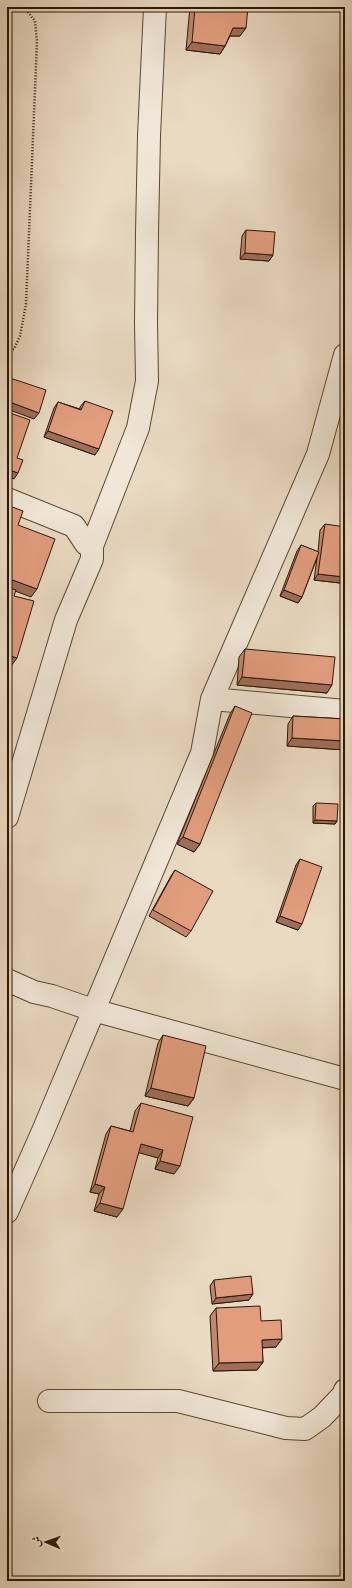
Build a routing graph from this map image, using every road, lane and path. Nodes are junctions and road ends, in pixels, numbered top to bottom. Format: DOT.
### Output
graph roads {
  1 [pos="24,7"];
  2 [pos="155,7"];
  3 [pos="7,351"];
  4 [pos="345,355"];
  5 [pos="7,499"];
  6 [pos="92,546"];
  7 [pos="212,699"];
  8 [pos="345,711"];
  9 [pos="7,817"];
  10 [pos="7,980"];
  11 [pos="93,1010"];
  12 [pos="345,1079"];
  13 [pos="7,1212"];
  14 [pos="345,1390"];
  15 [pos="50,1401"];
  1 -- 3 [label="path"];
  2 -- 6 [label="street"];
  4 -- 7 [label="street"];
  5 -- 6 [label="street"];
  6 -- 9 [label="street"];
  7 -- 8 [label="street"];
  7 -- 11 [label="street"];
  10 -- 11 [label="street"];
  11 -- 12 [label="street"];
  11 -- 13 [label="street"];
  14 -- 15 [label="street"];
}
